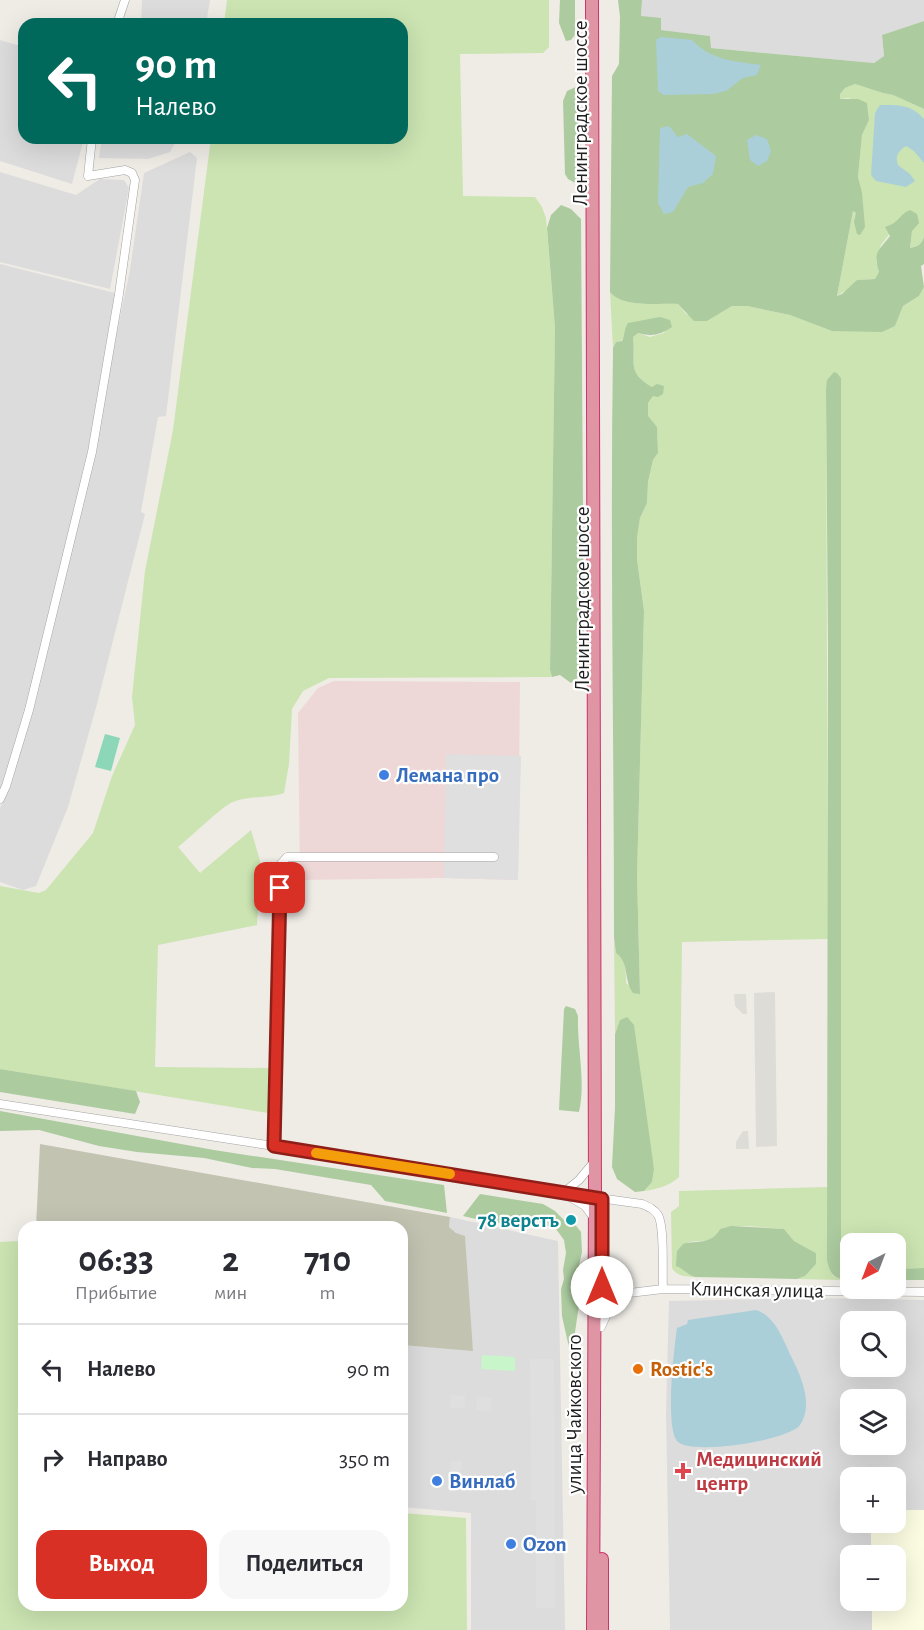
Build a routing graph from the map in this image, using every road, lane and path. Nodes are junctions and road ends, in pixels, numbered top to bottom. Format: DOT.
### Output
graph roads {
  1 [pos="125,0"];
  2 [pos="592,0"];
  3 [pos="598,0"];
  4 [pos="119,18"];
  5 [pos="91,144"];
  6 [pos="0,799"];
  7 [pos="494,857"];
  8 [pos="0,1104"];
  9 [pos="274,1146"];
  10 [pos="594,1162"];
  11 [pos="563,1193"];
  12 [pos="598,1198"];
  13 [pos="594,1219"];
  14 [pos="663,1289"];
  15 [pos="924,1292"];
  16 [pos="602,1327"];
  17 [pos="593,1630"];
  18 [pos="602,1630"];
  1 -- 4 [label="street"];
  2 -- 10 [label="highway, Ленинградское шоссе"];
  3 -- 12 [label="highway, Ленинградское шоссе"];
  5 -- 6 [label="street"];
  7 -- 9 [label="street"];
  8 -- 9 [label="street"];
  9 -- 11 [label="street"];
  10 -- 11 [label="street"];
  10 -- 12 [label="highway, Ленинградское шоссе"];
  11 -- 12 [label="street"];
  11 -- 13 [label="street"];
  12 -- 13 [label="highway, улица Чайковского"];
  12 -- 14 [label="street"];
  12 -- 16 [label="highway, улица Чайковского"];
  13 -- 17 [label="highway, улица Чайковского"];
  14 -- 15 [label="street, Клинская улица"];
  14 -- 16 [label="street, Клинская улица"];
  16 -- 18 [label="highway, улица Чайковского"];
}
